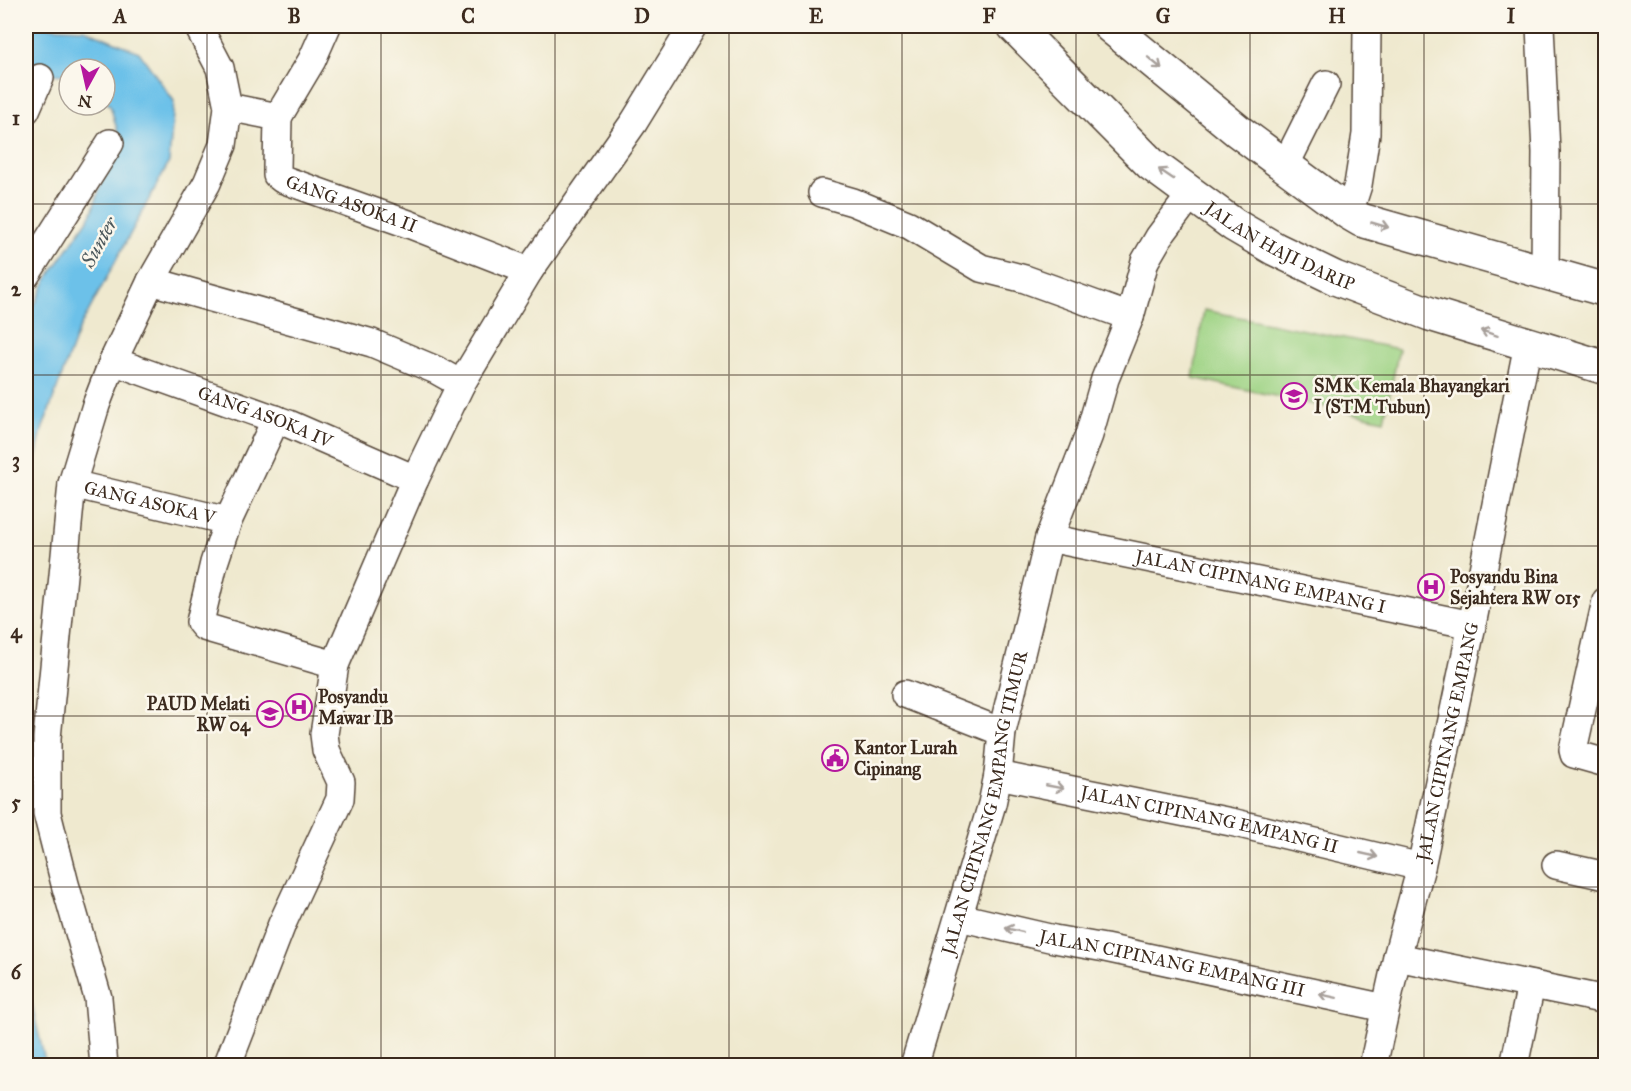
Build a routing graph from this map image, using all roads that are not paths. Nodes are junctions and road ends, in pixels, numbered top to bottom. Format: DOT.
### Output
graph roads {
  1 [pos="198,26"];
  2 [pos="327,26"];
  3 [pos="693,26"];
  4 [pos="1014,26"];
  5 [pos="1110,26"];
  6 [pos="1366,26"];
  7 [pos="1540,26"];
  8 [pos="1326,84"];
  9 [pos="228,107"];
  10 [pos="278,117"];
  11 [pos="110,143"];
  12 [pos="1285,166"];
  13 [pos="822,193"];
  14 [pos="1192,193"];
  15 [pos="1349,213"];
  16 [pos="529,271"];
  17 [pos="1545,272"];
  18 [pos="26,275"];
  19 [pos="151,281"];
  20 [pos="1605,290"];
  21 [pos="1130,317"];
  22 [pos="1528,344"];
  23 [pos="113,361"];
  24 [pos="1605,368"];
  25 [pos="461,384"];
  26 [pos="276,419"];
  27 [pos="415,479"];
  28 [pos="72,484"];
  29 [pos="228,521"];
  30 [pos="1049,538"];
  31 [pos="1605,601"];
  32 [pos="1472,625"];
  33 [pos="1602,636"];
  34 [pos="335,665"];
  35 [pos="905,694"];
  36 [pos="1002,732"];
  37 [pos="1605,763"];
  38 [pos="998,775"];
  39 [pos="1556,866"];
  40 [pos="1420,867"];
  41 [pos="1605,876"];
  42 [pos="959,917"];
  43 [pos="1397,957"];
  44 [pos="1531,985"];
  45 [pos="1605,1000"];
  46 [pos="1385,1008"];
  47 [pos="104,1065"];
  48 [pos="227,1065"];
  49 [pos="914,1065"];
  50 [pos="1373,1065"];
  51 [pos="1514,1065"];
  1 -- 9 [label="street"];
  2 -- 10 [label="street"];
  3 -- 16 [label="street"];
  14 -- 4 [label="main road, JALAN HAJI DARIP, one-way"];
  5 -- 12 [label="main road, one-way"];
  6 -- 15 [label="street"];
  7 -- 17 [label="street"];
  8 -- 12 [label="street"];
  9 -- 10 [label="street"];
  9 -- 19 [label="street"];
  10 -- 16 [label="street, GANG ASOKA II"];
  11 -- 18 [label="street"];
  12 -- 15 [label="main road"];
  13 -- 21 [label="street"];
  14 -- 21 [label="street, JALAN CIPINANG EMPANG TIMUR"];
  22 -- 14 [label="main road, JALAN HAJI DARIP, one-way"];
  15 -- 17 [label="main road, one-way"];
  16 -- 25 [label="street"];
  17 -- 20 [label="main road"];
  19 -- 23 [label="street"];
  19 -- 25 [label="street"];
  21 -- 30 [label="street, JALAN CIPINANG EMPANG TIMUR"];
  22 -- 24 [label="main road, JALAN HAJI DARIP"];
  22 -- 32 [label="street, JALAN CIPINANG EMPANG"];
  23 -- 26 [label="street, GANG ASOKA IV"];
  23 -- 28 [label="street"];
  25 -- 27 [label="street"];
  26 -- 27 [label="street, GANG ASOKA IV"];
  26 -- 29 [label="street, GANG ASOKA V"];
  27 -- 34 [label="street"];
  28 -- 29 [label="street, GANG ASOKA V"];
  28 -- 47 [label="street"];
  29 -- 34 [label="street, GANG ASOKA V"];
  30 -- 32 [label="street, JALAN CIPINANG EMPANG I"];
  30 -- 36 [label="street, JALAN CIPINANG EMPANG TIMUR"];
  31 -- 33 [label="street"];
  32 -- 40 [label="street, JALAN CIPINANG EMPANG"];
  33 -- 37 [label="street"];
  34 -- 48 [label="street"];
  35 -- 36 [label="street"];
  36 -- 38 [label="street, JALAN CIPINANG EMPANG TIMUR"];
  38 -- 40 [label="street, JALAN CIPINANG EMPANG II, one-way"];
  38 -- 42 [label="street, JALAN CIPINANG EMPANG TIMUR"];
  39 -- 41 [label="street"];
  40 -- 43 [label="street, JALAN CIPINANG EMPANG"];
  46 -- 42 [label="street, JALAN CIPINANG EMPANG III, one-way"];
  42 -- 49 [label="street, JALAN CIPINANG EMPANG TIMUR"];
  43 -- 44 [label="street"];
  43 -- 46 [label="street, JALAN CIPINANG EMPANG"];
  44 -- 45 [label="street"];
  44 -- 51 [label="street"];
  46 -- 50 [label="street, JALAN CIPINANG EMPANG"];
}
